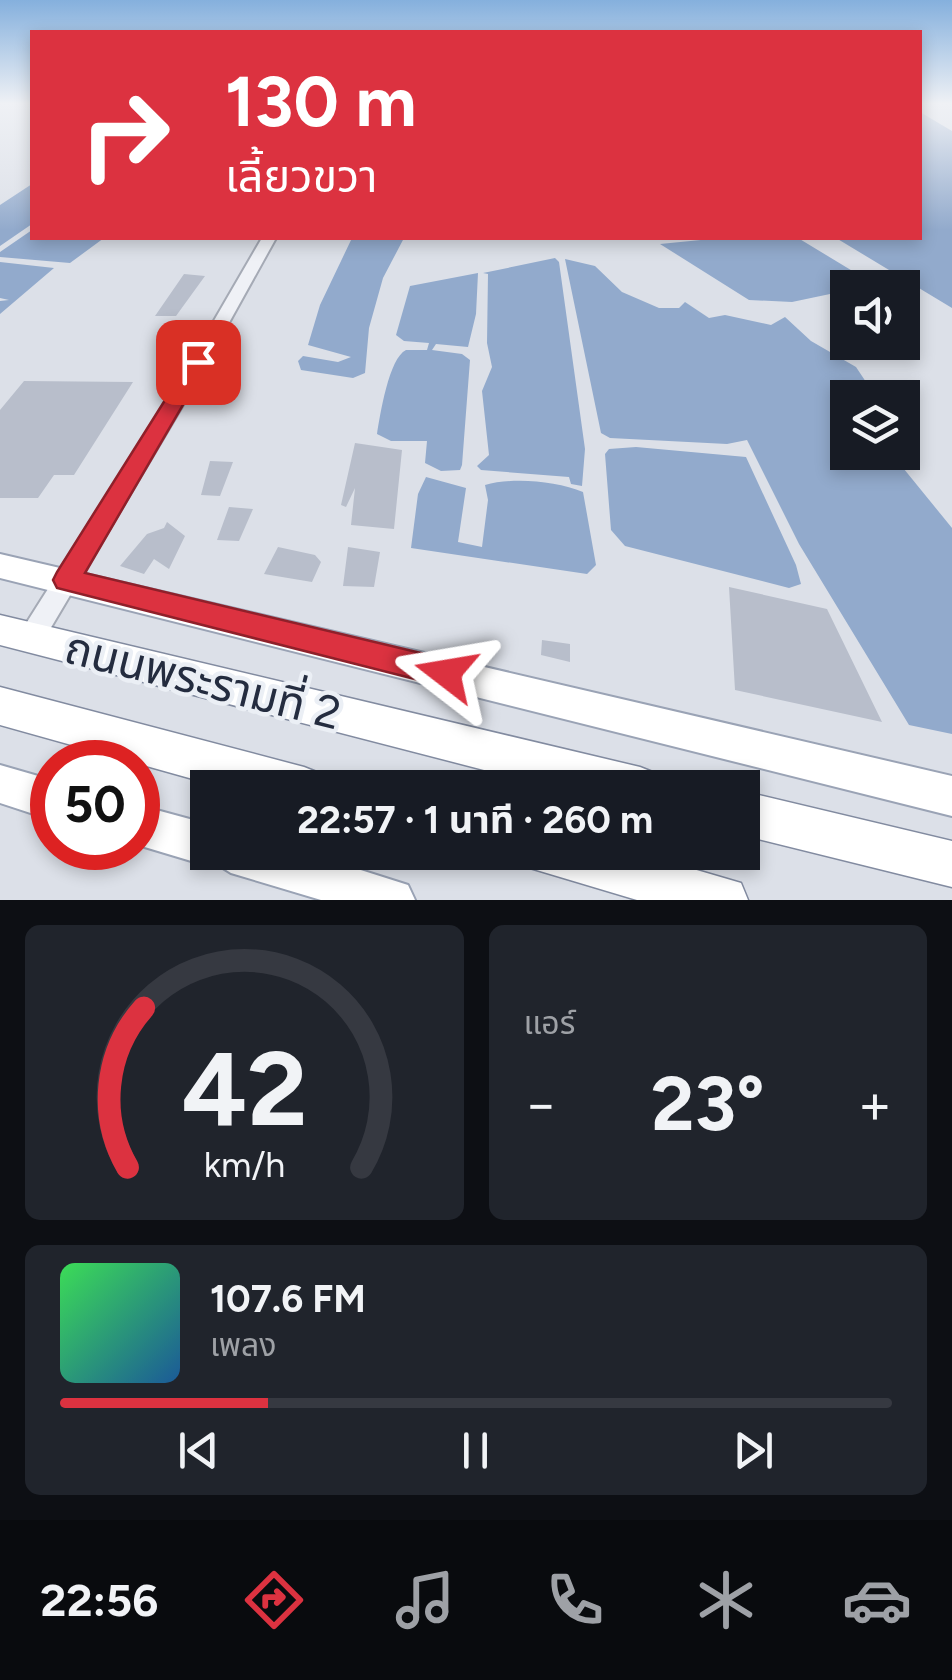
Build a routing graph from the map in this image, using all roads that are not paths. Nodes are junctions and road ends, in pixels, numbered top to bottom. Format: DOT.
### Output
graph roads {
  1 [pos="267,240"];
  2 [pos="0,566"];
  3 [pos="67,580"];
  4 [pos="16,634"];
  5 [pos="0,706"];
  6 [pos="237,770"];
  7 [pos="567,770"];
  8 [pos="0,784"];
  9 [pos="30,793"];
  10 [pos="952,796"];
  11 [pos="760,816"];
  12 [pos="160,832"];
  13 [pos="190,841"];
  14 [pos="952,864"];
  15 [pos="292,870"];
  16 [pos="613,870"];
  17 [pos="393,900"];
  18 [pos="724,900"];
  1 -- 3 [label="lane"];
  2 -- 3 [label="main road, ถนนพระรามที่ 2"];
  3 -- 4 [label="lane"];
  3 -- 10 [label="main road, ถนนพระรามที่ 2"];
  4 -- 7 [label="highway, ถนนพระรามที่ 2"];
  5 -- 6 [label="highway, ถนนพระรามที่ 2"];
  8 -- 9 [label="main road"];
  11 -- 14 [label="highway"];
  12 -- 13 [label="main road"];
  15 -- 17 [label="main road"];
  16 -- 18 [label="highway"];
}
